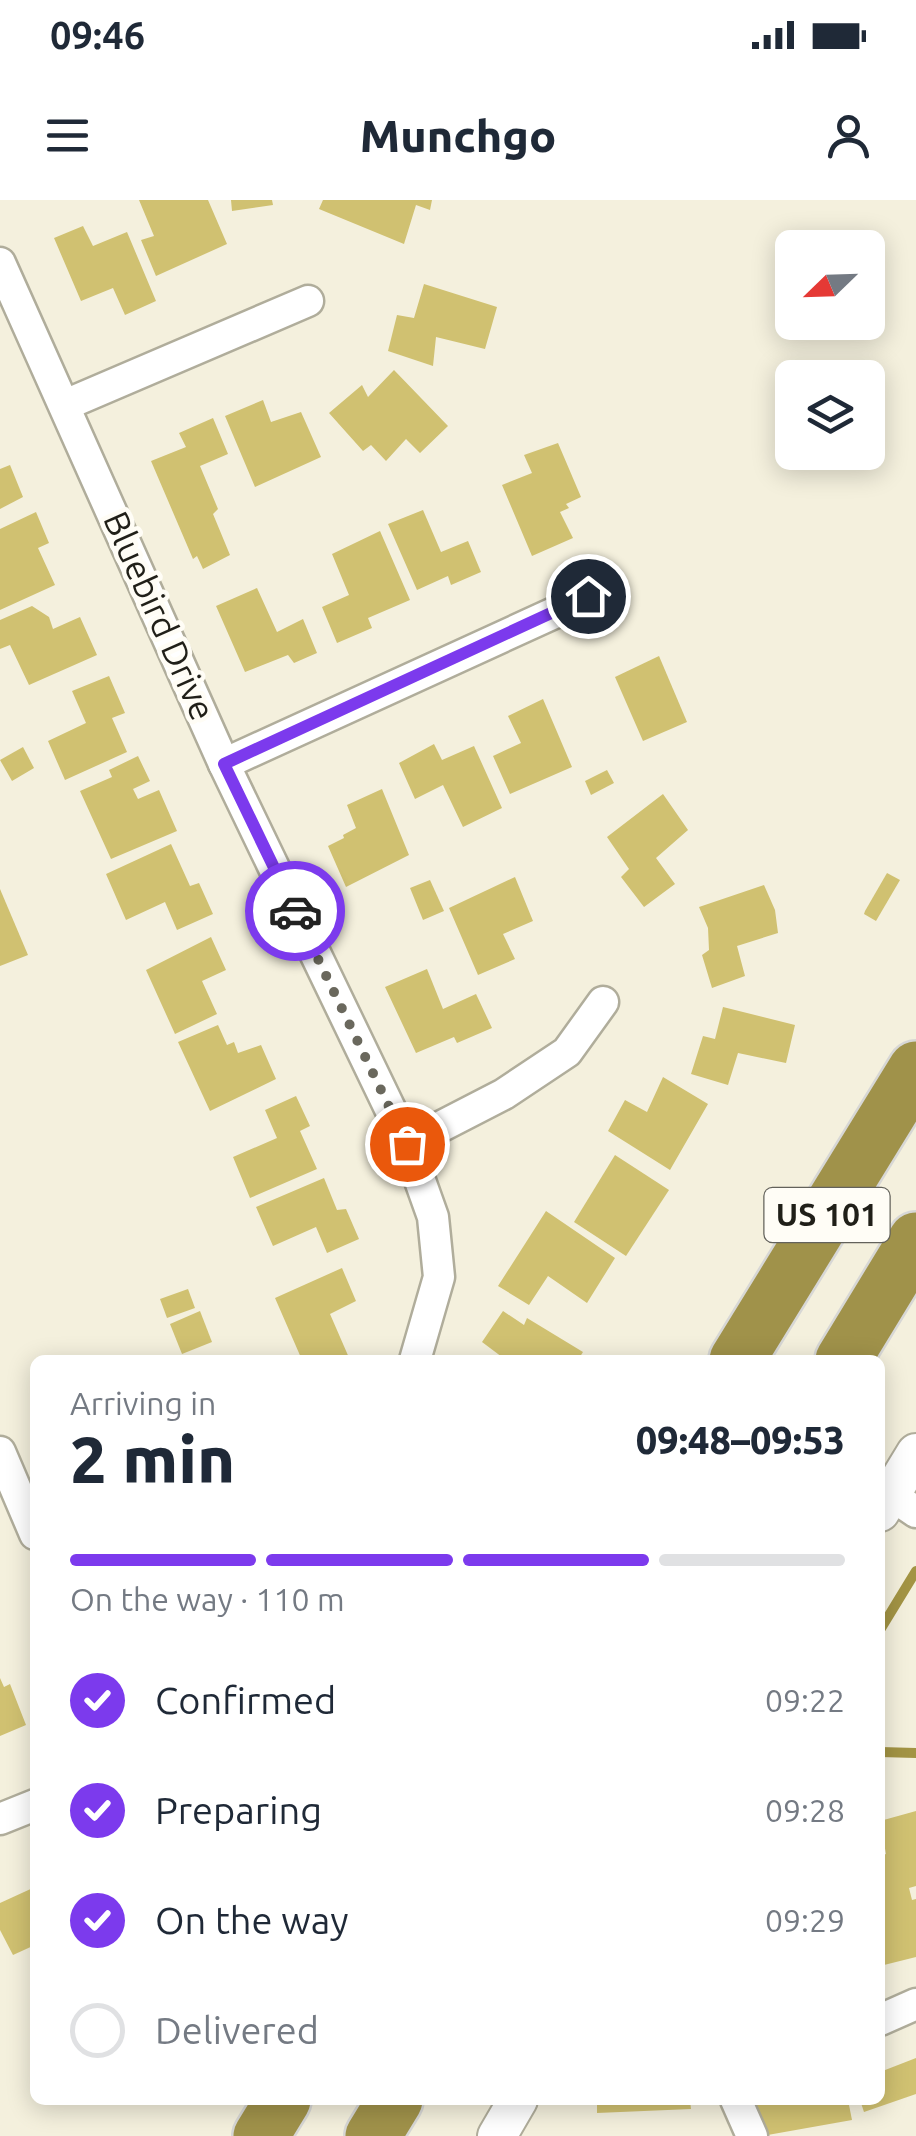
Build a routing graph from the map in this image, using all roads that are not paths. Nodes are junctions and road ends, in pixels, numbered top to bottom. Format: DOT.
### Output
graph roads {
  1 [pos="0,263"];
  2 [pos="308,301"];
  3 [pos="65,404"];
  4 [pos="588,596"];
  5 [pos="224,764"];
  6 [pos="603,1002"];
  7 [pos="916,1069"];
  8 [pos="407,1144"];
  9 [pos="916,1240"];
  10 [pos="416,1355"];
  11 [pos="741,1355"];
  12 [pos="847,1355"];
  13 [pos="0,1452"];
  14 [pos="916,1454"];
  15 [pos="896,1506"];
  16 [pos="30,1522"];
  17 [pos="30,1806"];
  18 [pos="0,1819"];
  19 [pos="916,2004"];
  20 [pos="885,2018"];
  21 [pos="280,2105"];
  22 [pos="392,2105"];
  23 [pos="515,2105"];
  24 [pos="738,2105"];
  25 [pos="261,2136"];
  26 [pos="373,2136"];
  27 [pos="497,2136"];
  28 [pos="752,2136"];
  1 -- 3 [label="street, Bluebird Drive"];
  2 -- 3 [label="street"];
  3 -- 5 [label="street, Bluebird Drive"];
  4 -- 5 [label="street"];
  5 -- 8 [label="street, Bluebird Drive"];
  6 -- 8 [label="street"];
  7 -- 11 [label="highway, US 101"];
  8 -- 10 [label="street, Bluebird Drive"];
  9 -- 12 [label="highway, US 101"];
  13 -- 16 [label="street"];
  14 -- 15 [label="street"];
  17 -- 18 [label="street"];
  19 -- 20 [label="street"];
  21 -- 25 [label="highway"];
  22 -- 26 [label="highway"];
  23 -- 27 [label="street"];
  24 -- 28 [label="street"];
}
